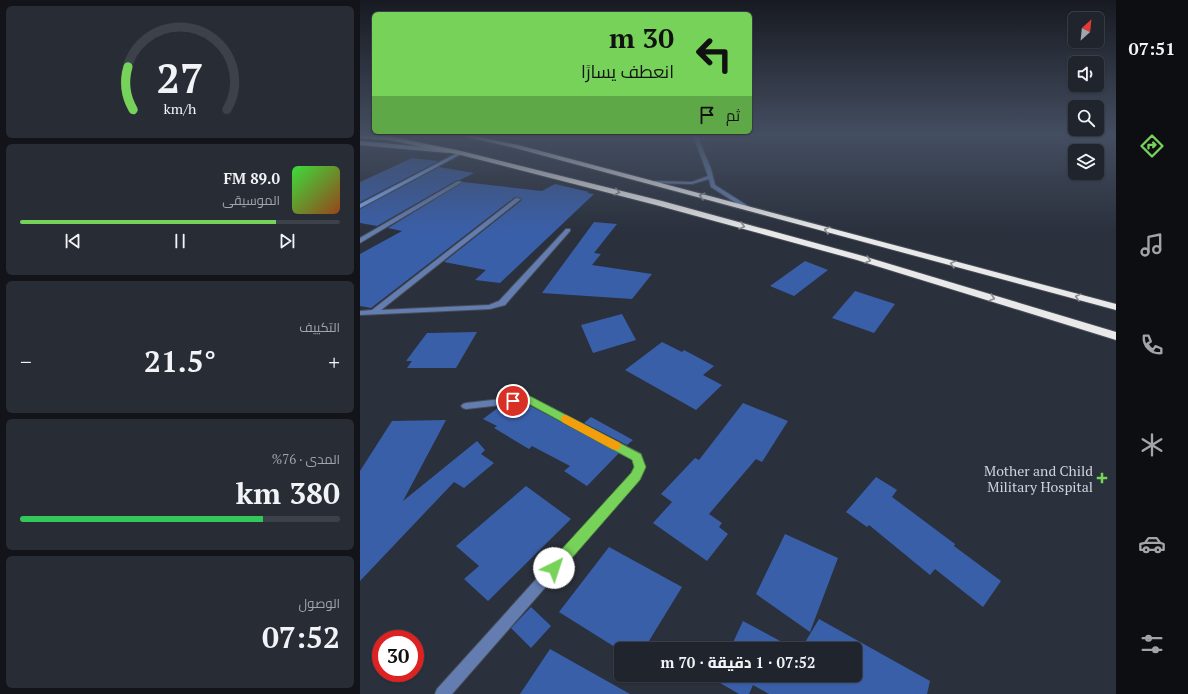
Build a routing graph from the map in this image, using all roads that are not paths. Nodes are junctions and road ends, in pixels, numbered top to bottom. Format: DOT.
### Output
graph roads {
  1 [pos="429,167"];
  2 [pos="518,167"];
  3 [pos="597,167"];
  4 [pos="708,167"];
  5 [pos="711,177"];
  6 [pos="460,182"];
  7 [pos="652,182"];
  8 [pos="518,198"];
  9 [pos="360,206"];
  10 [pos="749,209"];
  11 [pos="568,230"];
  12 [pos="360,241"];
  13 [pos="1116,307"];
  14 [pos="374,312"];
  15 [pos="360,313"];
  16 [pos="1114,335"];
  17 [pos="466,406"];
  18 [pos="442,694"];
  1 -- 9 [label="main road"];
  2 -- 16 [label="highway, one-way"];
  3 -- 7 [label="highway"];
  4 -- 5 [label="street"];
  5 -- 7 [label="street"];
  5 -- 10 [label="street"];
  6 -- 12 [label="street"];
  10 -- 7 [label="highway, one-way"];
  8 -- 14 [label="street"];
  13 -- 10 [label="highway, one-way"];
  11 -- 14 [label="street"];
  14 -- 15 [label="street"];
  17 -- 18 [label="street"];
}
